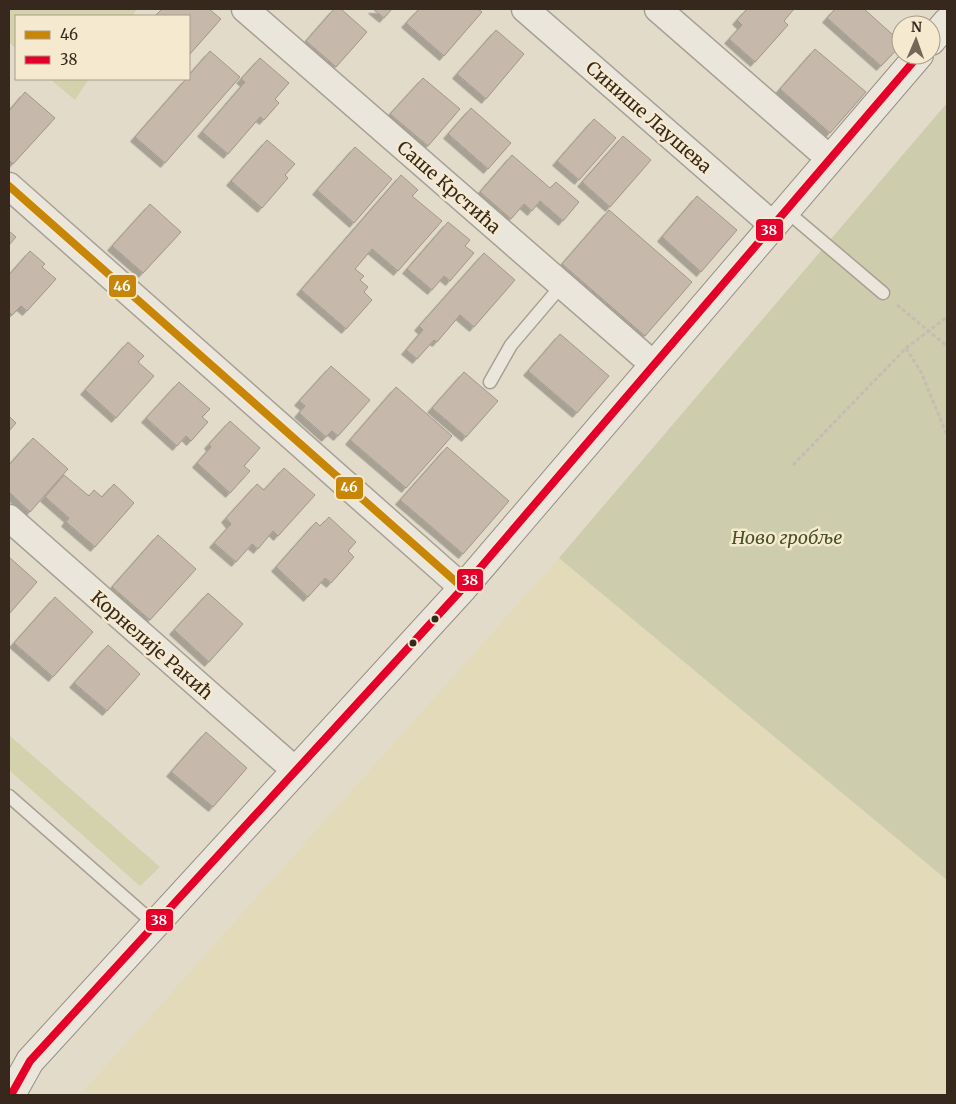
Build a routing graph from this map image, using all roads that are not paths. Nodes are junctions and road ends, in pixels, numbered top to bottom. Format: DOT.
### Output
graph roads {
  1 [pos="245,9"];
  2 [pos="525,9"];
  3 [pos="658,9"];
  4 [pos="910,65"];
  5 [pos="830,159"];
  6 [pos="9,186"];
  7 [pos="785,222"];
  8 [pos="562,285"];
  9 [pos="883,293"];
  10 [pos="654,365"];
  11 [pos="490,382"];
  12 [pos="9,518"];
  13 [pos="463,588"];
  14 [pos="296,772"];
  15 [pos="9,796"];
  16 [pos="156,925"];
  17 [pos="11,1095"];
  1 -- 8 [label="street, Саше Крстића"];
  2 -- 7 [label="street, Синише Лаушева"];
  3 -- 5 [label="street"];
  4 -- 5 [label="street"];
  5 -- 7 [label="street"];
  6 -- 13 [label="street"];
  7 -- 9 [label="lane"];
  7 -- 10 [label="street"];
  8 -- 10 [label="street, Саше Крстића"];
  8 -- 11 [label="lane"];
  10 -- 13 [label="street"];
  12 -- 14 [label="street, Корнелије Ракић"];
  13 -- 14 [label="street"];
  14 -- 16 [label="street"];
  15 -- 16 [label="lane"];
  16 -- 17 [label="street"];
}
